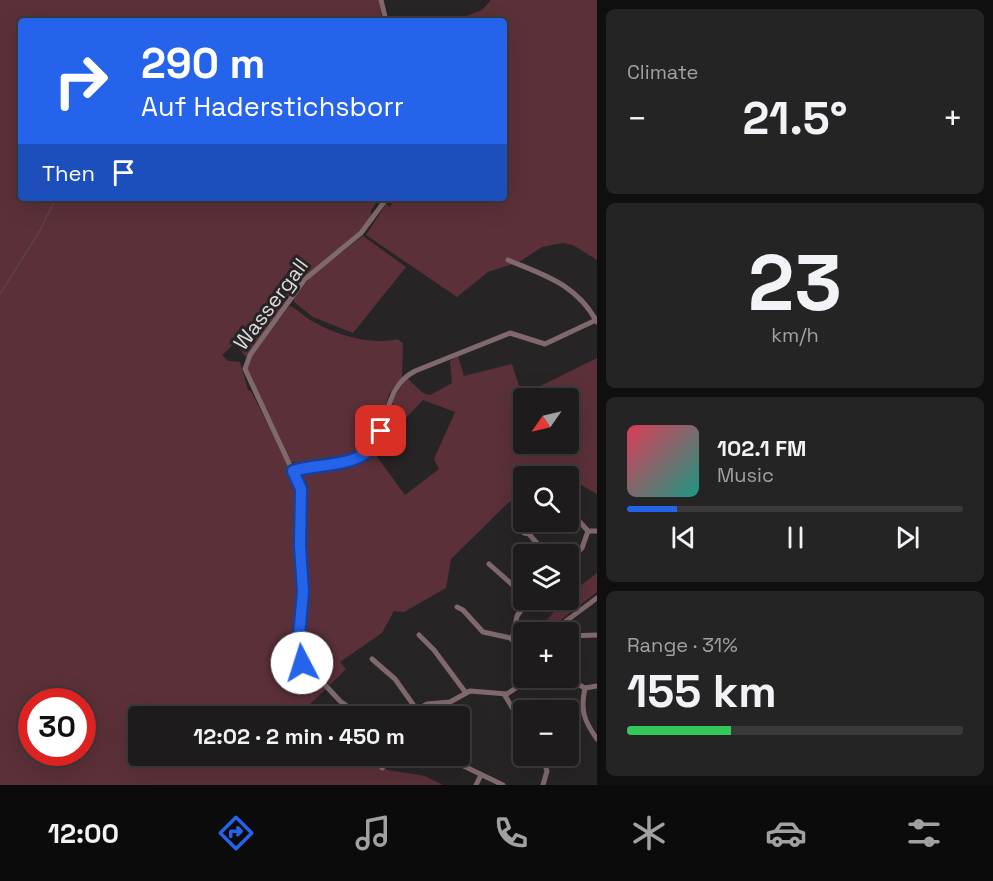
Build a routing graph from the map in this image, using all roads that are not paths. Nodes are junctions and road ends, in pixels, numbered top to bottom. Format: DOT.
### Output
graph roads {
  1 [pos="381,0"];
  2 [pos="385,18"];
  3 [pos="385,201"];
  4 [pos="508,260"];
  5 [pos="596,321"];
  6 [pos="293,471"];
  7 [pos="579,521"];
  8 [pos="588,531"];
  9 [pos="597,531"];
  10 [pos="524,533"];
  11 [pos="538,544"];
  12 [pos="579,551"];
  13 [pos="489,564"];
  14 [pos="513,585"];
  15 [pos="597,598"];
  16 [pos="457,607"];
  17 [pos="521,610"];
  18 [pos="569,622"];
  19 [pos="419,635"];
  20 [pos="597,635"];
  21 [pos="579,636"];
  22 [pos="512,640"];
  23 [pos="372,659"];
  24 [pos="579,685"];
  25 [pos="597,686"];
  26 [pos="514,688"];
  27 [pos="585,688"];
  28 [pos="466,693"];
  29 [pos="504,694"];
  30 [pos="346,706"];
  31 [pos="414,706"];
  32 [pos="424,706"];
  33 [pos="513,709"];
  34 [pos="597,739"];
  35 [pos="463,766"];
  36 [pos="545,766"];
  37 [pos="481,775"];
  38 [pos="476,785"];
  39 [pos="503,785"];
  40 [pos="543,785"];
  1 -- 2 [label="street"];
  3 -- 6 [label="street, Wassergall"];
  4 -- 5 [label="street"];
  5 -- 6 [label="street"];
  6 -- 30 [label="street, Wassergall"];
  7 -- 8 [label="street"];
  8 -- 9 [label="street"];
  8 -- 12 [label="street"];
  10 -- 11 [label="street"];
  13 -- 14 [label="street"];
  15 -- 18 [label="street"];
  16 -- 22 [label="street"];
  17 -- 22 [label="street"];
  19 -- 28 [label="street"];
  20 -- 21 [label="street"];
  23 -- 31 [label="street"];
  24 -- 27 [label="street"];
  25 -- 27 [label="street"];
  26 -- 29 [label="street"];
  27 -- 34 [label="street"];
  28 -- 29 [label="street"];
  28 -- 32 [label="street"];
  29 -- 33 [label="street"];
  35 -- 37 [label="street"];
  36 -- 40 [label="street"];
  37 -- 38 [label="street"];
  37 -- 39 [label="street"];
}
